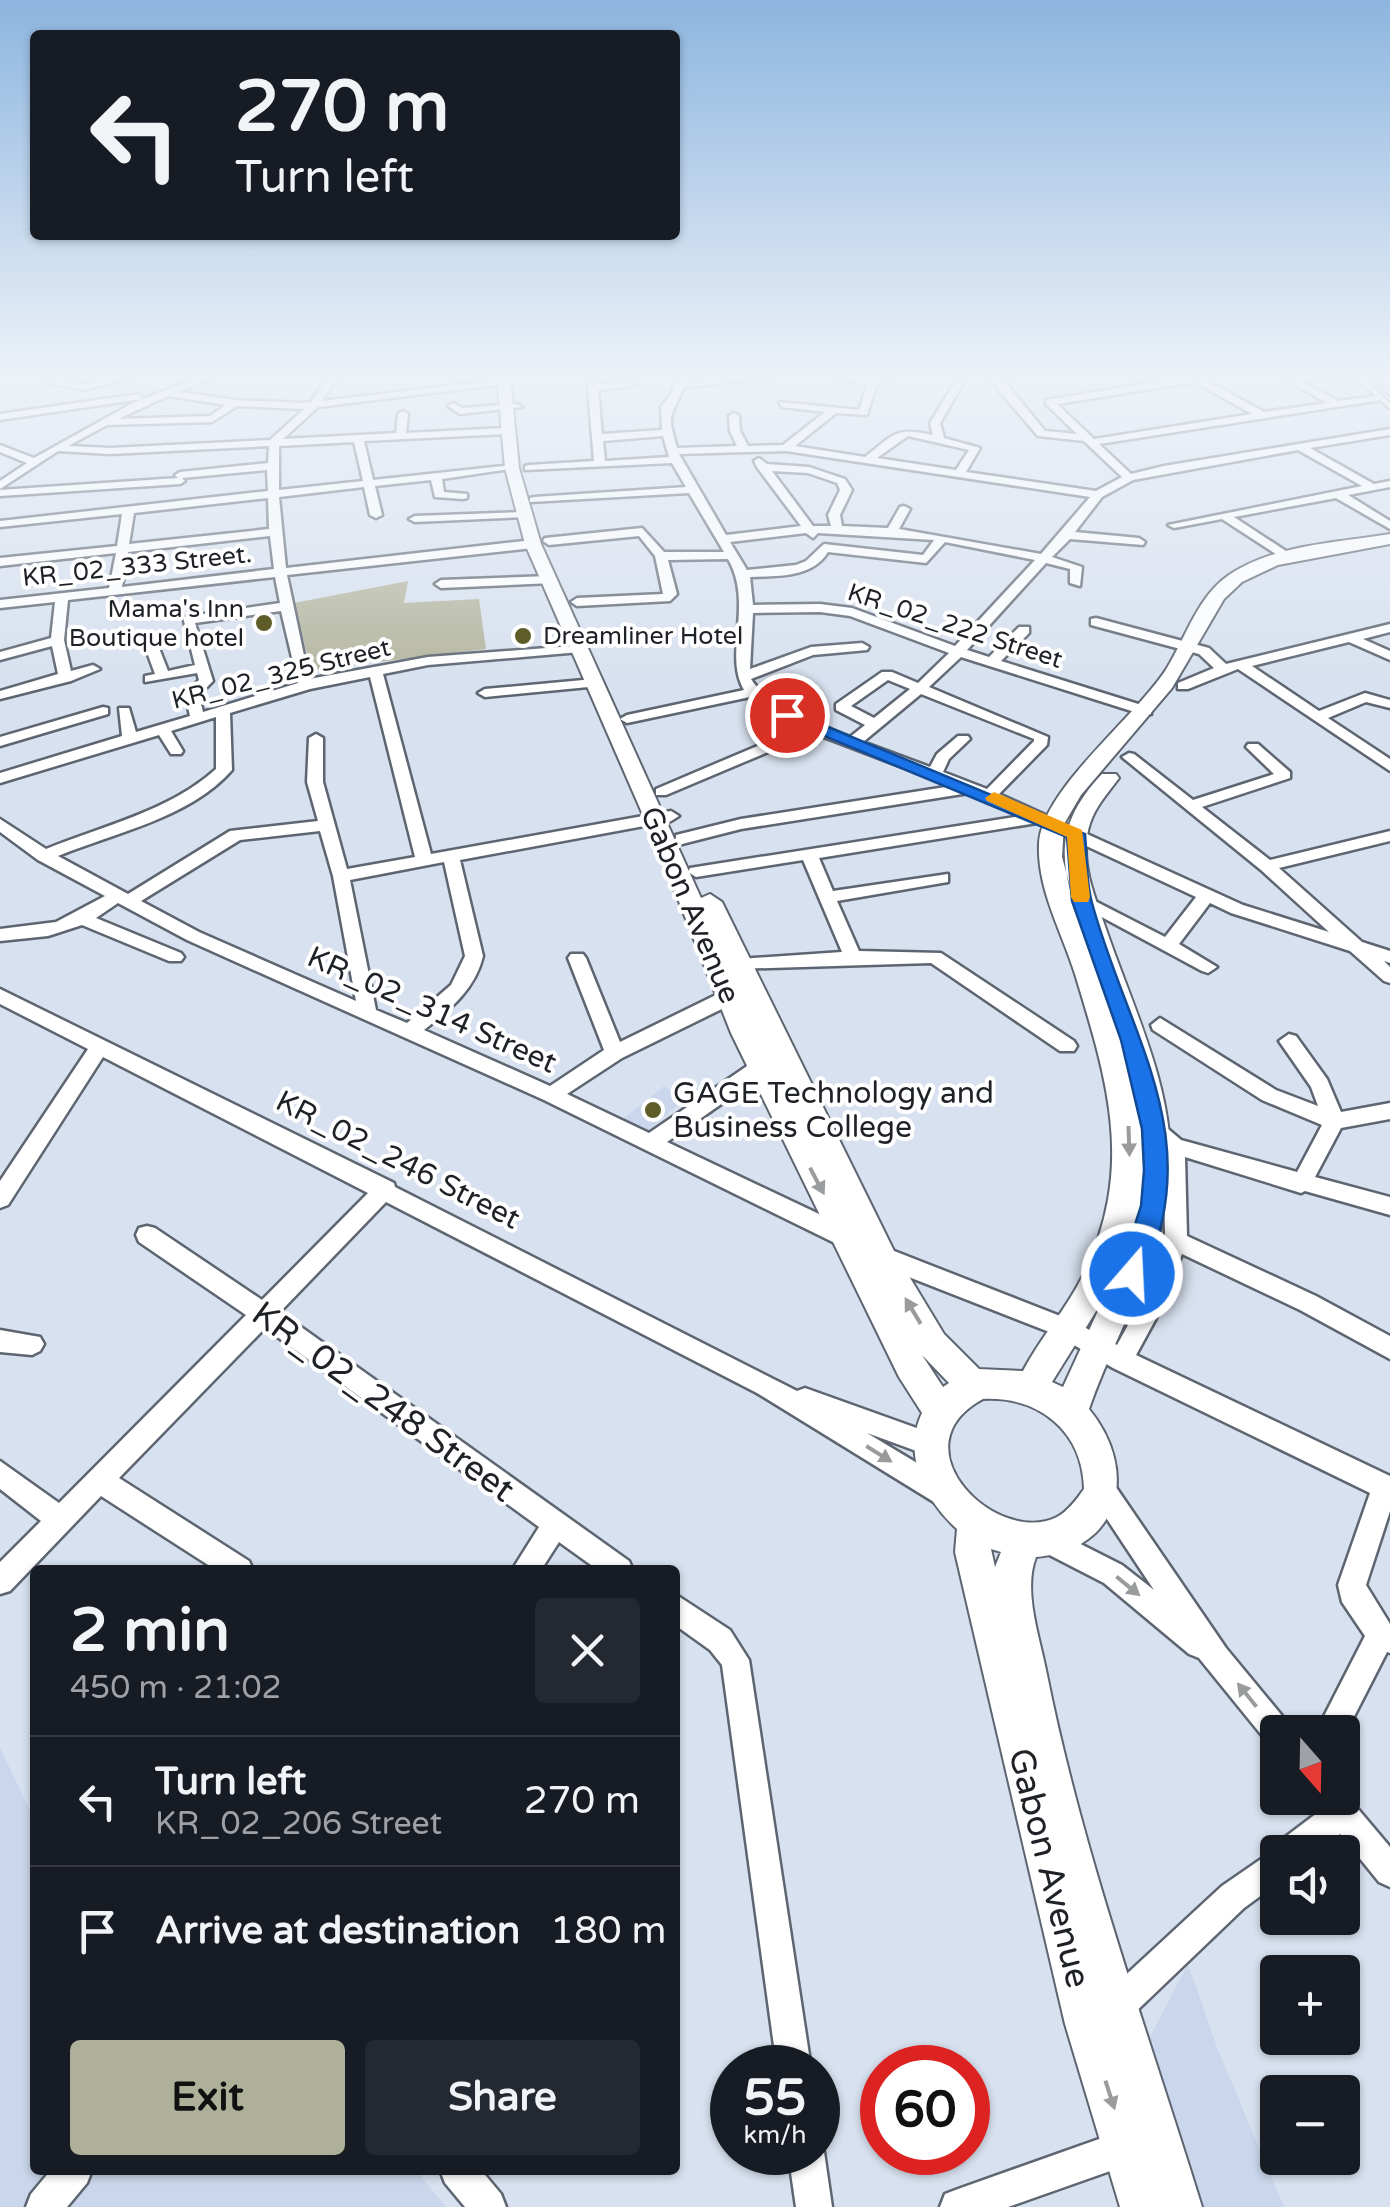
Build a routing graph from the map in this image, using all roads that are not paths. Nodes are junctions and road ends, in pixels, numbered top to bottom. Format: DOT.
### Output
graph roads {
  1 [pos="104,480"];
  2 [pos="163,480"];
  3 [pos="180,480"];
  4 [pos="271,480"];
  5 [pos="367,480"];
  6 [pos="393,480"];
  7 [pos="441,480"];
  8 [pos="523,480"];
  9 [pos="687,480"];
  10 [pos="772,480"];
  11 [pos="838,480"];
  12 [pos="999,480"];
  13 [pos="1125,480"];
  14 [pos="1359,480"];
  15 [pos="368,484"];
  16 [pos="1390,484"];
  17 [pos="102,487"];
  18 [pos="1372,487"];
  19 [pos="0,490"];
  20 [pos="692,490"];
  21 [pos="271,493"];
  22 [pos="1336,494"];
  23 [pos="1098,495"];
  24 [pos="463,496"];
  25 [pos="178,503"];
  26 [pos="529,507"];
  27 [pos="129,509"];
  28 [pos="904,509"];
  29 [pos="376,515"];
  30 [pos="1223,516"];
  31 [pos="415,518"];
  32 [pos="0,524"];
  33 [pos="1174,525"];
  34 [pos="808,528"];
  35 [pos="837,529"];
  36 [pos="274,532"];
  37 [pos="1390,533"];
  38 [pos="891,534"];
  39 [pos="1067,535"];
  40 [pos="723,539"];
  41 [pos="940,540"];
  42 [pos="541,542"];
  43 [pos="1139,542"];
  44 [pos="124,548"];
  45 [pos="824,548"];
  46 [pos="1390,550"];
  47 [pos="732,555"];
  48 [pos="661,556"];
  49 [pos="1321,556"];
  50 [pos="1044,558"];
  51 [pos="1288,558"];
  52 [pos="926,559"];
  53 [pos="0,562"];
  54 [pos="551,572"];
  55 [pos="279,574"];
  56 [pos="743,574"];
  57 [pos="909,576"];
  58 [pos="1076,583"];
  59 [pos="115,591"];
  60 [pos="62,597"];
  61 [pos="434,598"];
  62 [pos="577,602"];
  63 [pos="0,604"];
  64 [pos="286,606"];
  65 [pos="747,609"];
  66 [pos="1096,622"];
  67 [pos="1390,628"];
  68 [pos="1024,630"];
  69 [pos="1348,637"];
  70 [pos="57,640"];
  71 [pos="150,641"];
  72 [pos="862,647"];
  73 [pos="580,648"];
  74 [pos="1196,649"];
  75 [pos="957,651"];
  76 [pos="0,656"];
  77 [pos="1390,656"];
  78 [pos="992,662"];
  79 [pos="1242,666"];
  80 [pos="202,668"];
  81 [pos="93,669"];
  82 [pos="1223,669"];
  83 [pos="374,670"];
  84 [pos="743,677"];
  85 [pos="66,678"];
  86 [pos="594,683"];
  87 [pos="307,685"];
  88 [pos="1182,686"];
  89 [pos="917,690"];
  90 [pos="752,692"];
  91 [pos="485,693"];
  92 [pos="0,696"];
  93 [pos="1390,704"];
  94 [pos="103,710"];
  95 [pos="223,710"];
  96 [pos="124,711"];
  97 [pos="1146,711"];
  98 [pos="198,717"];
  99 [pos="1317,717"];
  100 [pos="627,719"];
  101 [pos="876,724"];
  102 [pos="162,728"];
  103 [pos="813,728"];
  104 [pos="130,738"];
  105 [pos="316,738"];
  106 [pos="963,740"];
  107 [pos="0,742"];
  108 [pos="852,743"];
  109 [pos="1254,746"];
  110 [pos="176,752"];
  111 [pos="1130,757"];
  112 [pos="1390,766"];
  113 [pos="935,774"];
  114 [pos="0,778"];
  115 [pos="970,788"];
  116 [pos="661,792"];
  117 [pos="989,796"];
  118 [pos="1193,806"];
  119 [pos="663,817"];
  120 [pos="0,824"];
  121 [pos="327,824"];
  122 [pos="1055,825"];
  123 [pos="1390,836"];
  124 [pos="682,840"];
  125 [pos="809,854"];
  126 [pos="44,856"];
  127 [pos="451,857"];
  128 [pos="424,860"];
  129 [pos="1268,866"];
  130 [pos="696,872"];
  131 [pos="341,876"];
  132 [pos="942,878"];
  133 [pos="1207,896"];
  134 [pos="827,897"];
  135 [pos="122,898"];
  136 [pos="1081,901"];
  137 [pos="82,919"];
  138 [pos="0,934"];
  139 [pos="1168,946"];
  140 [pos="1358,948"];
  141 [pos="175,957"];
  142 [pos="853,957"];
  143 [pos="1390,957"];
  144 [pos="576,958"];
  145 [pos="740,965"];
  146 [pos="1208,968"];
  147 [pos="1390,977"];
  148 [pos="0,996"];
  149 [pos="730,997"];
  150 [pos="368,1014"];
  151 [pos="1160,1025"];
  152 [pos="408,1033"];
  153 [pos="1289,1041"];
  154 [pos="1067,1046"];
  155 [pos="100,1048"];
  156 [pos="615,1052"];
  157 [pos="760,1067"];
  158 [pos="551,1095"];
  159 [pos="1390,1110"];
  160 [pos="1334,1121"];
  161 [pos="1154,1129"];
  162 [pos="650,1143"];
  163 [pos="1174,1146"];
  164 [pos="1301,1184"];
  165 [pos="386,1189"];
  166 [pos="0,1199"];
  167 [pos="1390,1206"];
  168 [pos="146,1236"];
  169 [pos="847,1238"];
  170 [pos="1176,1241"];
  171 [pos="881,1256"];
  172 [pos="262,1313"];
  173 [pos="1065,1328"];
  174 [pos="0,1341"];
  175 [pos="1095,1343"];
  176 [pos="32,1344"];
  177 [pos="1390,1348"];
  178 [pos="1121,1360"];
  179 [pos="766,1384"];
  180 [pos="973,1386"];
  181 [pos="1032,1387"];
  182 [pos="940,1410"];
  183 [pos="1071,1412"];
  184 [pos="930,1444"];
  185 [pos="0,1473"];
  186 [pos="99,1480"];
  187 [pos="1388,1488"];
  188 [pos="1102,1490"];
  189 [pos="942,1493"];
  190 [pos="60,1520"];
  191 [pos="974,1525"];
  192 [pos="556,1526"];
  193 [pos="1034,1539"];
  194 [pos="232,1565"];
  195 [pos="529,1565"];
  196 [pos="613,1565"];
  197 [pos="0,1581"];
  198 [pos="680,1612"];
  199 [pos="1385,1637"];
  200 [pos="1216,1658"];
  201 [pos="1263,1715"];
  202 [pos="1341,1715"];
  203 [pos="1326,1815"];
  204 [pos="1344,1815"];
  205 [pos="1307,1835"];
  206 [pos="1390,1871"];
  207 [pos="1260,1877"];
  208 [pos="1101,2016"];
  209 [pos="791,2045"];
  210 [pos="1140,2142"];
  211 [pos="70,2175"];
  212 [pos="462,2175"];
  213 [pos="809,2175"];
  214 [pos="44,2207"];
  215 [pos="488,2207"];
  216 [pos="814,2207"];
  217 [pos="958,2207"];
  218 [pos="1146,2207"];
  219 [pos="1178,2207"];
  1 -- 17 [label="street"];
  2 -- 17 [label="street"];
  3 -- 25 [label="street"];
  4 -- 21 [label="street"];
  5 -- 15 [label="street"];
  6 -- 15 [label="street"];
  7 -- 24 [label="street"];
  8 -- 26 [label="main road, Gabon Avenue"];
  9 -- 20 [label="street"];
  10 -- 34 [label="street"];
  11 -- 35 [label="street"];
  12 -- 23 [label="street"];
  13 -- 23 [label="street"];
  14 -- 18 [label="street"];
  15 -- 21 [label="street"];
  15 -- 29 [label="street"];
  16 -- 18 [label="street"];
  17 -- 19 [label="street"];
  18 -- 22 [label="street"];
  20 -- 26 [label="street"];
  20 -- 40 [label="street"];
  21 -- 25 [label="street"];
  21 -- 36 [label="street"];
  22 -- 30 [label="street"];
  22 -- 37 [label="street"];
  23 -- 39 [label="street"];
  25 -- 27 [label="street"];
  26 -- 31 [label="street"];
  26 -- 42 [label="main road, Gabon Avenue"];
  27 -- 32 [label="street"];
  27 -- 44 [label="street"];
  28 -- 38 [label="street"];
  30 -- 33 [label="street"];
  30 -- 51 [label="street"];
  34 -- 35 [label="street"];
  34 -- 40 [label="street"];
  34 -- 45 [label="street"];
  35 -- 38 [label="street"];
  36 -- 44 [label="street"];
  36 -- 55 [label="street"];
  37 -- 49 [label="main road"];
  38 -- 41 [label="street"];
  39 -- 43 [label="street"];
  39 -- 50 [label="street"];
  40 -- 47 [label="street"];
  41 -- 50 [label="street"];
  41 -- 52 [label="street"];
  42 -- 48 [label="street, KR_02_333 Street."];
  42 -- 54 [label="main road, Gabon Avenue"];
  42 -- 55 [label="street, KR_02_333 Street."];
  44 -- 53 [label="street"];
  44 -- 59 [label="street"];
  45 -- 52 [label="street"];
  45 -- 56 [label="street"];
  46 -- 49 [label="main road"];
  47 -- 48 [label="street"];
  47 -- 56 [label="street"];
  48 -- 62 [label="street"];
  49 -- 51 [label="main road"];
  49 -- 74 [label="main road"];
  50 -- 58 [label="street"];
  50 -- 75 [label="street"];
  51 -- 74 [label="main road"];
  52 -- 57 [label="street"];
  54 -- 61 [label="street"];
  54 -- 62 [label="main road, Gabon Avenue"];
  54 -- 73 [label="main road, Gabon Avenue"];
  55 -- 59 [label="street, KR_02_333 Street."];
  55 -- 64 [label="street"];
  56 -- 65 [label="street"];
  59 -- 60 [label="street, KR_02_333 Street."];
  60 -- 63 [label="street, KR_02_333 Street."];
  60 -- 70 [label="street"];
  62 -- 100 [label="main road, Gabon Avenue"];
  64 -- 80 [label="street"];
  64 -- 87 [label="street"];
  65 -- 75 [label="street, KR_02_222 Street"];
  65 -- 84 [label="street"];
  66 -- 74 [label="street"];
  67 -- 69 [label="street"];
  68 -- 78 [label="street"];
  69 -- 77 [label="street"];
  69 -- 79 [label="street"];
  70 -- 76 [label="street"];
  70 -- 85 [label="street"];
  71 -- 80 [label="street"];
  72 -- 84 [label="street"];
  73 -- 83 [label="street, KR_02_325 Street"];
  73 -- 86 [label="main road, Gabon Avenue"];
  74 -- 82 [label="street"];
  74 -- 88 [label="main road"];
  74 -- 97 [label="main road"];
  75 -- 78 [label="street, KR_02_222 Street"];
  75 -- 89 [label="street"];
  78 -- 97 [label="street, KR_02_222 Street"];
  79 -- 82 [label="street"];
  79 -- 99 [label="street"];
  80 -- 98 [label="street"];
  81 -- 85 [label="street"];
  82 -- 88 [label="street"];
  83 -- 87 [label="street, KR_02_325 Street"];
  83 -- 128 [label="street"];
  84 -- 90 [label="street"];
  85 -- 92 [label="street"];
  86 -- 91 [label="street"];
  86 -- 119 [label="main road, Gabon Avenue"];
  87 -- 95 [label="street, KR_02_325 Street"];
  88 -- 111 [label="main road"];
  89 -- 101 [label="street"];
  89 -- 101 [label="street"];
  89 -- 117 [label="street"];
  90 -- 100 [label="street"];
  90 -- 103 [label="street"];
  93 -- 99 [label="street"];
  94 -- 107 [label="street"];
  95 -- 98 [label="street, KR_02_325 Street"];
  95 -- 126 [label="street"];
  96 -- 104 [label="street"];
  97 -- 122 [label="main road"];
  98 -- 102 [label="street, KR_02_325 Street"];
  99 -- 112 [label="street"];
  100 -- 116 [label="main road, Gabon Avenue"];
  101 -- 108 [label="street"];
  102 -- 104 [label="street, KR_02_325 Street"];
  102 -- 110 [label="street"];
  103 -- 108 [label="street"];
  103 -- 116 [label="street"];
  104 -- 114 [label="street, KR_02_325 Street"];
  105 -- 121 [label="street"];
  106 -- 113 [label="street"];
  108 -- 113 [label="street"];
  109 -- 118 [label="street"];
  111 -- 118 [label="street"];
  111 -- 122 [label="main road"];
  113 -- 115 [label="street"];
  115 -- 117 [label="street"];
  115 -- 124 [label="street"];
  116 -- 119 [label="main road, Gabon Avenue"];
  117 -- 122 [label="street"];
  118 -- 129 [label="street"];
  119 -- 124 [label="main road, Gabon Avenue"];
  119 -- 127 [label="street"];
  119 -- 149 [label="main road, Gabon Avenue"];
  120 -- 126 [label="street, KR_02_314 Street"];
  121 -- 131 [label="street"];
  121 -- 135 [label="street"];
  122 -- 125 [label="street"];
  122 -- 133 [label="street"];
  122 -- 136 [label="main road"];
  122 -- 173 [label="main road, one-way"];
  123 -- 129 [label="street"];
  124 -- 130 [label="main road, Gabon Avenue"];
  125 -- 130 [label="street"];
  125 -- 134 [label="street"];
  126 -- 135 [label="street, KR_02_314 Street"];
  127 -- 128 [label="street"];
  127 -- 152 [label="street"];
  128 -- 131 [label="street"];
  129 -- 140 [label="street"];
  130 -- 145 [label="main road, Gabon Avenue"];
  131 -- 150 [label="street"];
  132 -- 134 [label="street"];
  133 -- 139 [label="street"];
  133 -- 140 [label="street"];
  134 -- 142 [label="street"];
  135 -- 137 [label="street"];
  135 -- 150 [label="street, KR_02_314 Street"];
  136 -- 139 [label="street"];
  136 -- 161 [label="main road"];
  137 -- 138 [label="street"];
  137 -- 141 [label="street"];
  139 -- 146 [label="street"];
  140 -- 143 [label="street"];
  140 -- 147 [label="street"];
  142 -- 145 [label="street"];
  142 -- 154 [label="street"];
  144 -- 156 [label="street"];
  145 -- 171 [label="main road, Gabon Avenue"];
  148 -- 155 [label="street, KR_02_246 Street"];
  149 -- 156 [label="street"];
  149 -- 157 [label="main road, Gabon Avenue"];
  150 -- 152 [label="street, KR_02_314 Street"];
  151 -- 160 [label="street"];
  152 -- 158 [label="street, KR_02_314 Street"];
  153 -- 160 [label="street"];
  155 -- 165 [label="street, KR_02_246 Street"];
  155 -- 166 [label="street"];
  156 -- 158 [label="street"];
  157 -- 162 [label="street"];
  157 -- 169 [label="main road, Gabon Avenue, one-way"];
  158 -- 162 [label="street, KR_02_314 Street"];
  159 -- 160 [label="street"];
  160 -- 164 [label="street"];
  161 -- 163 [label="street"];
  161 -- 175 [label="main road"];
  162 -- 169 [label="street, KR_02_314 Street"];
  163 -- 164 [label="street"];
  163 -- 170 [label="street"];
  164 -- 167 [label="street"];
  165 -- 172 [label="street"];
  165 -- 179 [label="street, KR_02_246 Street"];
  168 -- 172 [label="street, KR_02_248 Street"];
  169 -- 182 [label="main road, Gabon Avenue"];
  170 -- 177 [label="street"];
  170 -- 178 [label="street"];
  171 -- 173 [label="street"];
  180 -- 171 [label="main road, Gabon Avenue, one-way"];
  172 -- 186 [label="street"];
  172 -- 192 [label="street, KR_02_248 Street"];
  173 -- 175 [label="street"];
  173 -- 181 [label="main road"];
  174 -- 176 [label="street"];
  175 -- 178 [label="street"];
  175 -- 183 [label="main road"];
  178 -- 187 [label="street"];
  179 -- 184 [label="street, KR_02_246 Street"];
  179 -- 189 [label="street, KR_02_246 Street, one-way"];
  180 -- 181 [label="main road"];
  180 -- 182 [label="main road"];
  181 -- 183 [label="main road"];
  182 -- 184 [label="main road"];
  183 -- 188 [label="main road"];
  184 -- 189 [label="main road"];
  185 -- 190 [label="street"];
  186 -- 190 [label="street"];
  186 -- 194 [label="street"];
  187 -- 199 [label="street"];
  188 -- 193 [label="main road"];
  188 -- 200 [label="street"];
  189 -- 191 [label="main road"];
  190 -- 197 [label="street"];
  191 -- 193 [label="main road"];
  191 -- 208 [label="main road, Gabon Avenue"];
  192 -- 195 [label="street"];
  192 -- 196 [label="street, KR_02_248 Street"];
  193 -- 200 [label="street, one-way"];
  193 -- 208 [label="main road, Gabon Avenue"];
  198 -- 209 [label="street"];
  199 -- 202 [label="street"];
  201 -- 200 [label="street, one-way"];
  203 -- 205 [label="street"];
  204 -- 206 [label="street"];
  207 -- 208 [label="street"];
  208 -- 210 [label="main road, Gabon Avenue"];
  210 -- 217 [label="street"];
  210 -- 218 [label="main road, Gabon Avenue"];
  210 -- 219 [label="main road, Gabon Avenue"];
  211 -- 214 [label="street"];
  212 -- 215 [label="street"];
  213 -- 216 [label="street"];
}
